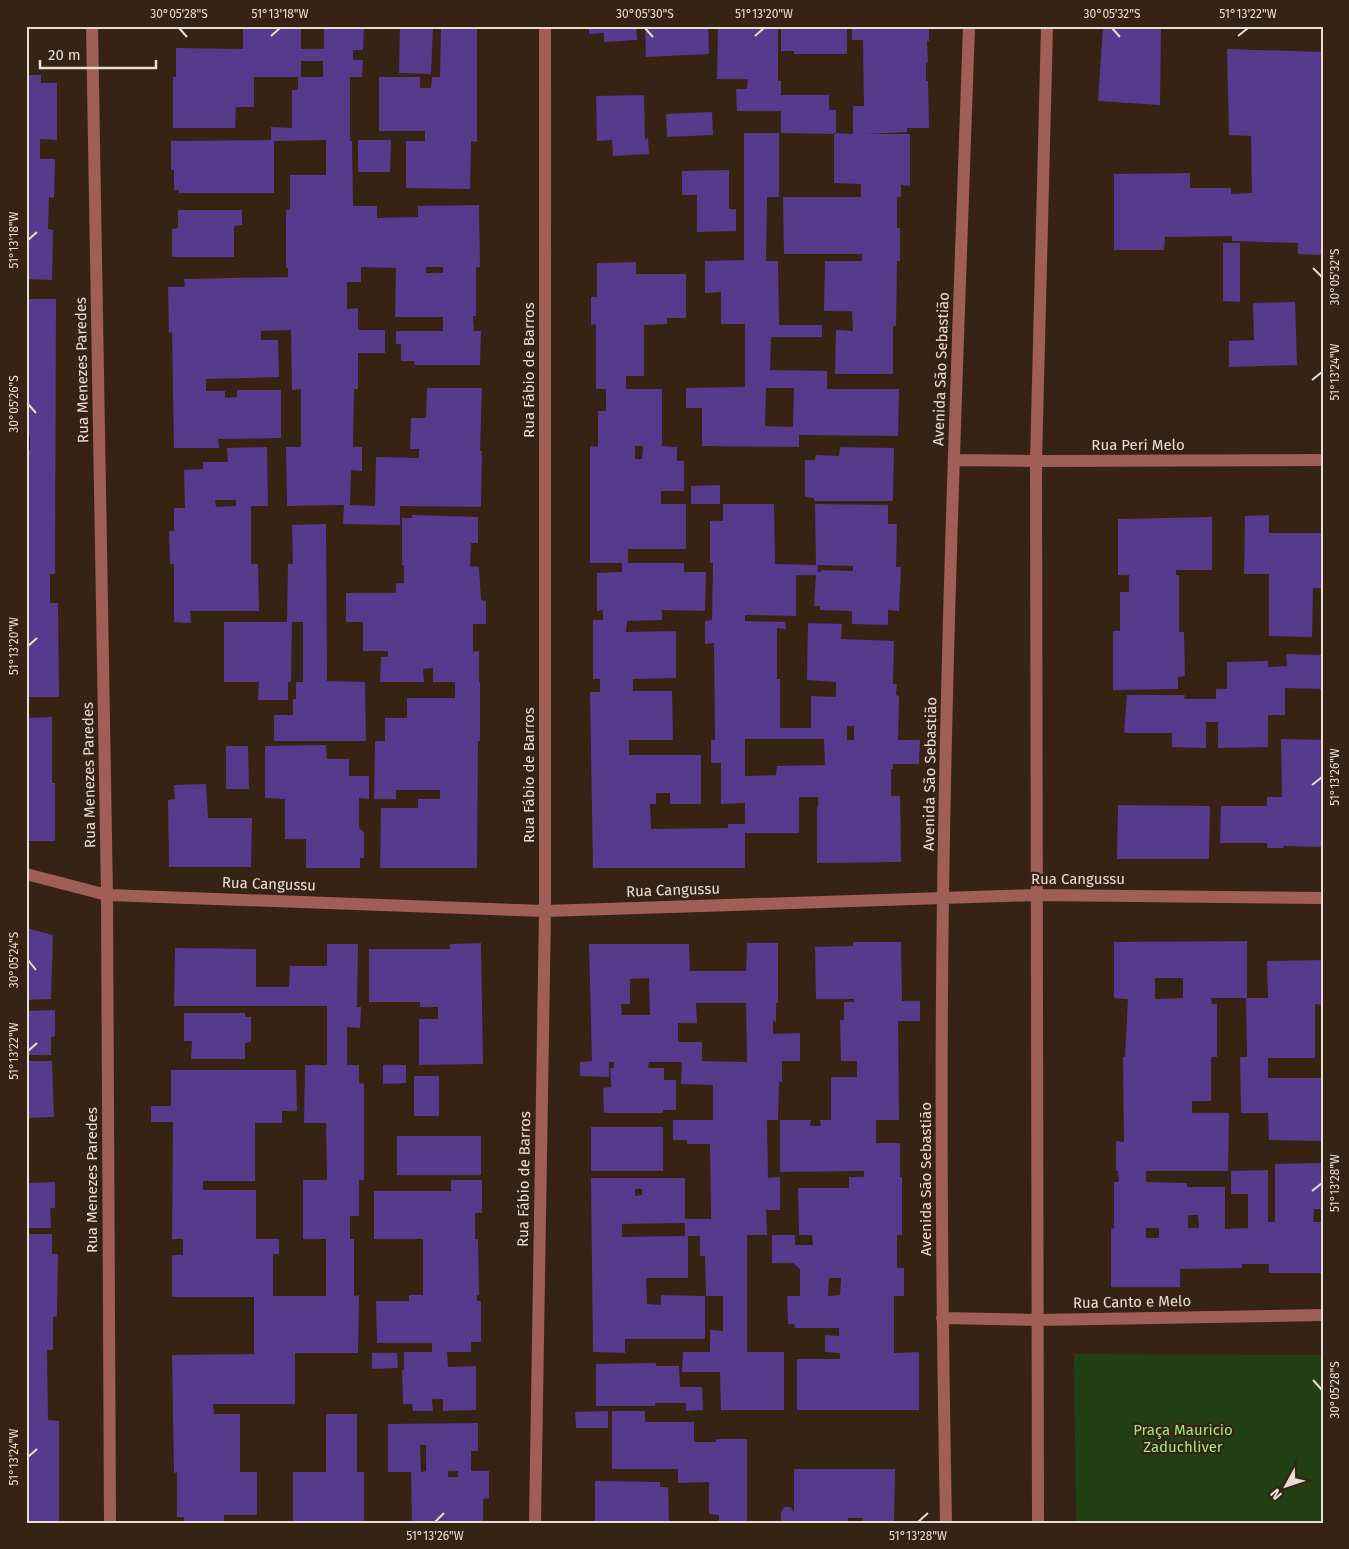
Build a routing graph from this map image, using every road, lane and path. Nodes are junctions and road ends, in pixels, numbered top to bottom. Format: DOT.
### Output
graph roads {
  1 [pos="92,26"];
  2 [pos="545,26"];
  3 [pos="969,26"];
  4 [pos="1047,26"];
  5 [pos="954,460"];
  6 [pos="1323,460"];
  7 [pos="1036,461"];
  8 [pos="26,874"];
  9 [pos="107,895"];
  10 [pos="1037,895"];
  11 [pos="1323,898"];
  12 [pos="943,899"];
  13 [pos="545,911"];
  14 [pos="1323,1315"];
  15 [pos="942,1318"];
  16 [pos="1037,1320"];
  17 [pos="110,1523"];
  18 [pos="535,1523"];
  19 [pos="946,1523"];
  20 [pos="1038,1523"];
  1 -- 9 [label="street, Rua Menezes Paredes"];
  2 -- 13 [label="street, Rua Fábio de Barros"];
  3 -- 5 [label="street, Avenida São Sebastião"];
  4 -- 7 [label="street"];
  5 -- 7 [label="street, Rua Peri Melo"];
  5 -- 12 [label="street, Avenida São Sebastião"];
  6 -- 7 [label="street, Rua Peri Melo"];
  7 -- 10 [label="street"];
  8 -- 9 [label="street, Rua Cangussu"];
  9 -- 13 [label="street, Rua Cangussu"];
  9 -- 17 [label="street, Rua Menezes Paredes"];
  10 -- 11 [label="street, Rua Cangussu"];
  10 -- 12 [label="street, Rua Cangussu"];
  10 -- 16 [label="street"];
  12 -- 13 [label="street, Rua Cangussu"];
  12 -- 15 [label="street, Avenida São Sebastião"];
  13 -- 18 [label="street, Rua Fábio de Barros"];
  14 -- 16 [label="street, Rua Canto e Melo"];
  15 -- 16 [label="street, Rua Canto e Melo"];
  15 -- 19 [label="street, Avenida São Sebastião"];
  16 -- 20 [label="street"];
}
